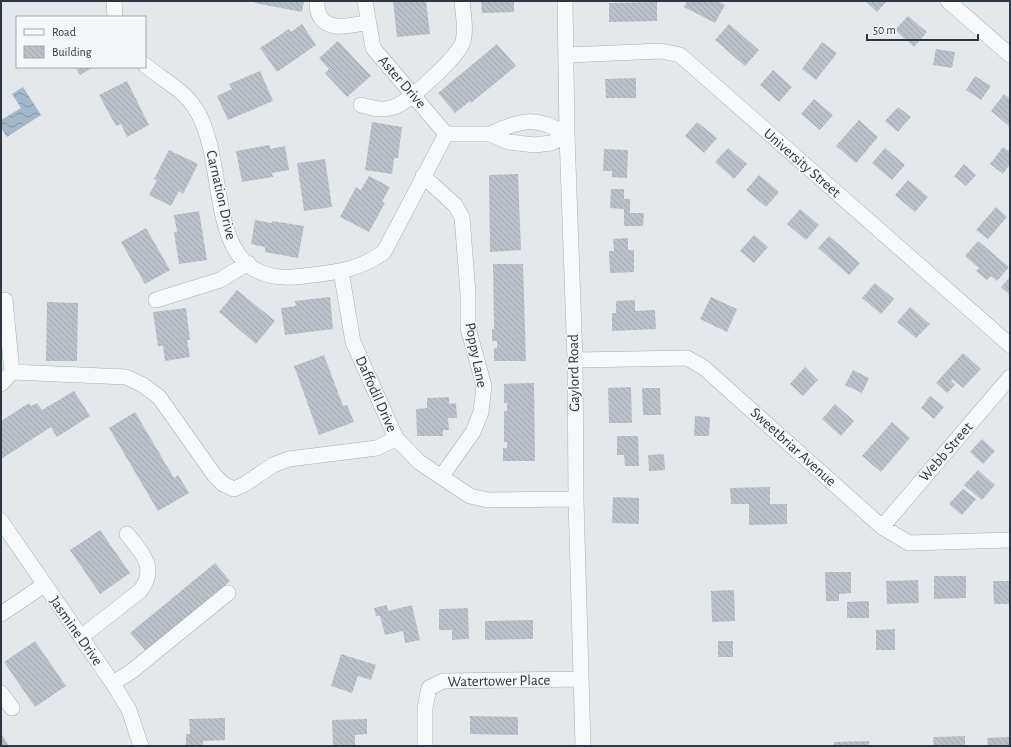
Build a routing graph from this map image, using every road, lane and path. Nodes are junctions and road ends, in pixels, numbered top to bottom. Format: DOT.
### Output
graph roads {
  1 [pos="114,1"];
  2 [pos="317,1"];
  3 [pos="365,1"];
  4 [pos="462,1"];
  5 [pos="565,1"];
  6 [pos="948,1"];
  7 [pos="115,16"];
  8 [pos="368,22"];
  9 [pos="567,55"];
  10 [pos="1010,55"];
  11 [pos="146,66"];
  12 [pos="414,95"];
  13 [pos="361,105"];
  14 [pos="446,134"];
  15 [pos="490,134"];
  16 [pos="567,135"];
  17 [pos="423,176"];
  18 [pos="248,263"];
  19 [pos="341,271"];
  20 [pos="5,300"];
  21 [pos="156,300"];
  22 [pos="1010,345"];
  23 [pos="575,360"];
  24 [pos="12,372"];
  25 [pos="1010,378"];
  26 [pos="1,384"];
  27 [pos="396,438"];
  28 [pos="441,477"];
  29 [pos="576,499"];
  30 [pos="1,521"];
  31 [pos="882,527"];
  32 [pos="127,534"];
  33 [pos="1010,540"];
  34 [pos="44,585"];
  35 [pos="228,593"];
  36 [pos="1,614"];
  37 [pos="81,637"];
  38 [pos="581,679"];
  39 [pos="113,683"];
  40 [pos="1,693"];
  41 [pos="12,708"];
  42 [pos="141,746"];
  43 [pos="426,746"];
  44 [pos="583,746"];
  1 -- 7 [label="street"];
  2 -- 8 [label="street"];
  3 -- 8 [label="street, Aster Drive"];
  4 -- 12 [label="street"];
  5 -- 9 [label="street, Gaylord Road"];
  6 -- 10 [label="street"];
  8 -- 12 [label="street, Aster Drive"];
  9 -- 16 [label="street, Gaylord Road"];
  9 -- 22 [label="street, University Street"];
  11 -- 18 [label="street, Carnation Drive"];
  12 -- 13 [label="street"];
  12 -- 14 [label="street, Aster Drive"];
  14 -- 15 [label="street"];
  14 -- 17 [label="street, Carnation Drive"];
  15 -- 16 [label="street"];
  15 -- 16 [label="street"];
  16 -- 23 [label="street, Gaylord Road"];
  17 -- 19 [label="street, Carnation Drive"];
  17 -- 28 [label="street, Poppy Lane"];
  18 -- 19 [label="street, Carnation Drive"];
  18 -- 21 [label="street"];
  19 -- 27 [label="street, Daffodil Drive"];
  20 -- 24 [label="street"];
  23 -- 29 [label="street, Gaylord Road"];
  23 -- 31 [label="street, Sweetbriar Avenue"];
  24 -- 26 [label="street"];
  24 -- 27 [label="street"];
  25 -- 31 [label="street, Webb Street"];
  27 -- 28 [label="street, Daffodil Drive"];
  28 -- 29 [label="street, Daffodil Drive"];
  29 -- 38 [label="street, Gaylord Road"];
  30 -- 34 [label="street, Jasmine Drive"];
  31 -- 33 [label="street, Sweetbriar Avenue"];
  32 -- 37 [label="street"];
  34 -- 36 [label="street"];
  34 -- 37 [label="street, Jasmine Drive"];
  35 -- 39 [label="street"];
  37 -- 39 [label="street, Jasmine Drive"];
  38 -- 43 [label="street, Watertower Place"];
  38 -- 44 [label="street, Gaylord Road"];
  39 -- 42 [label="street, Jasmine Drive"];
  40 -- 41 [label="street"];
}
